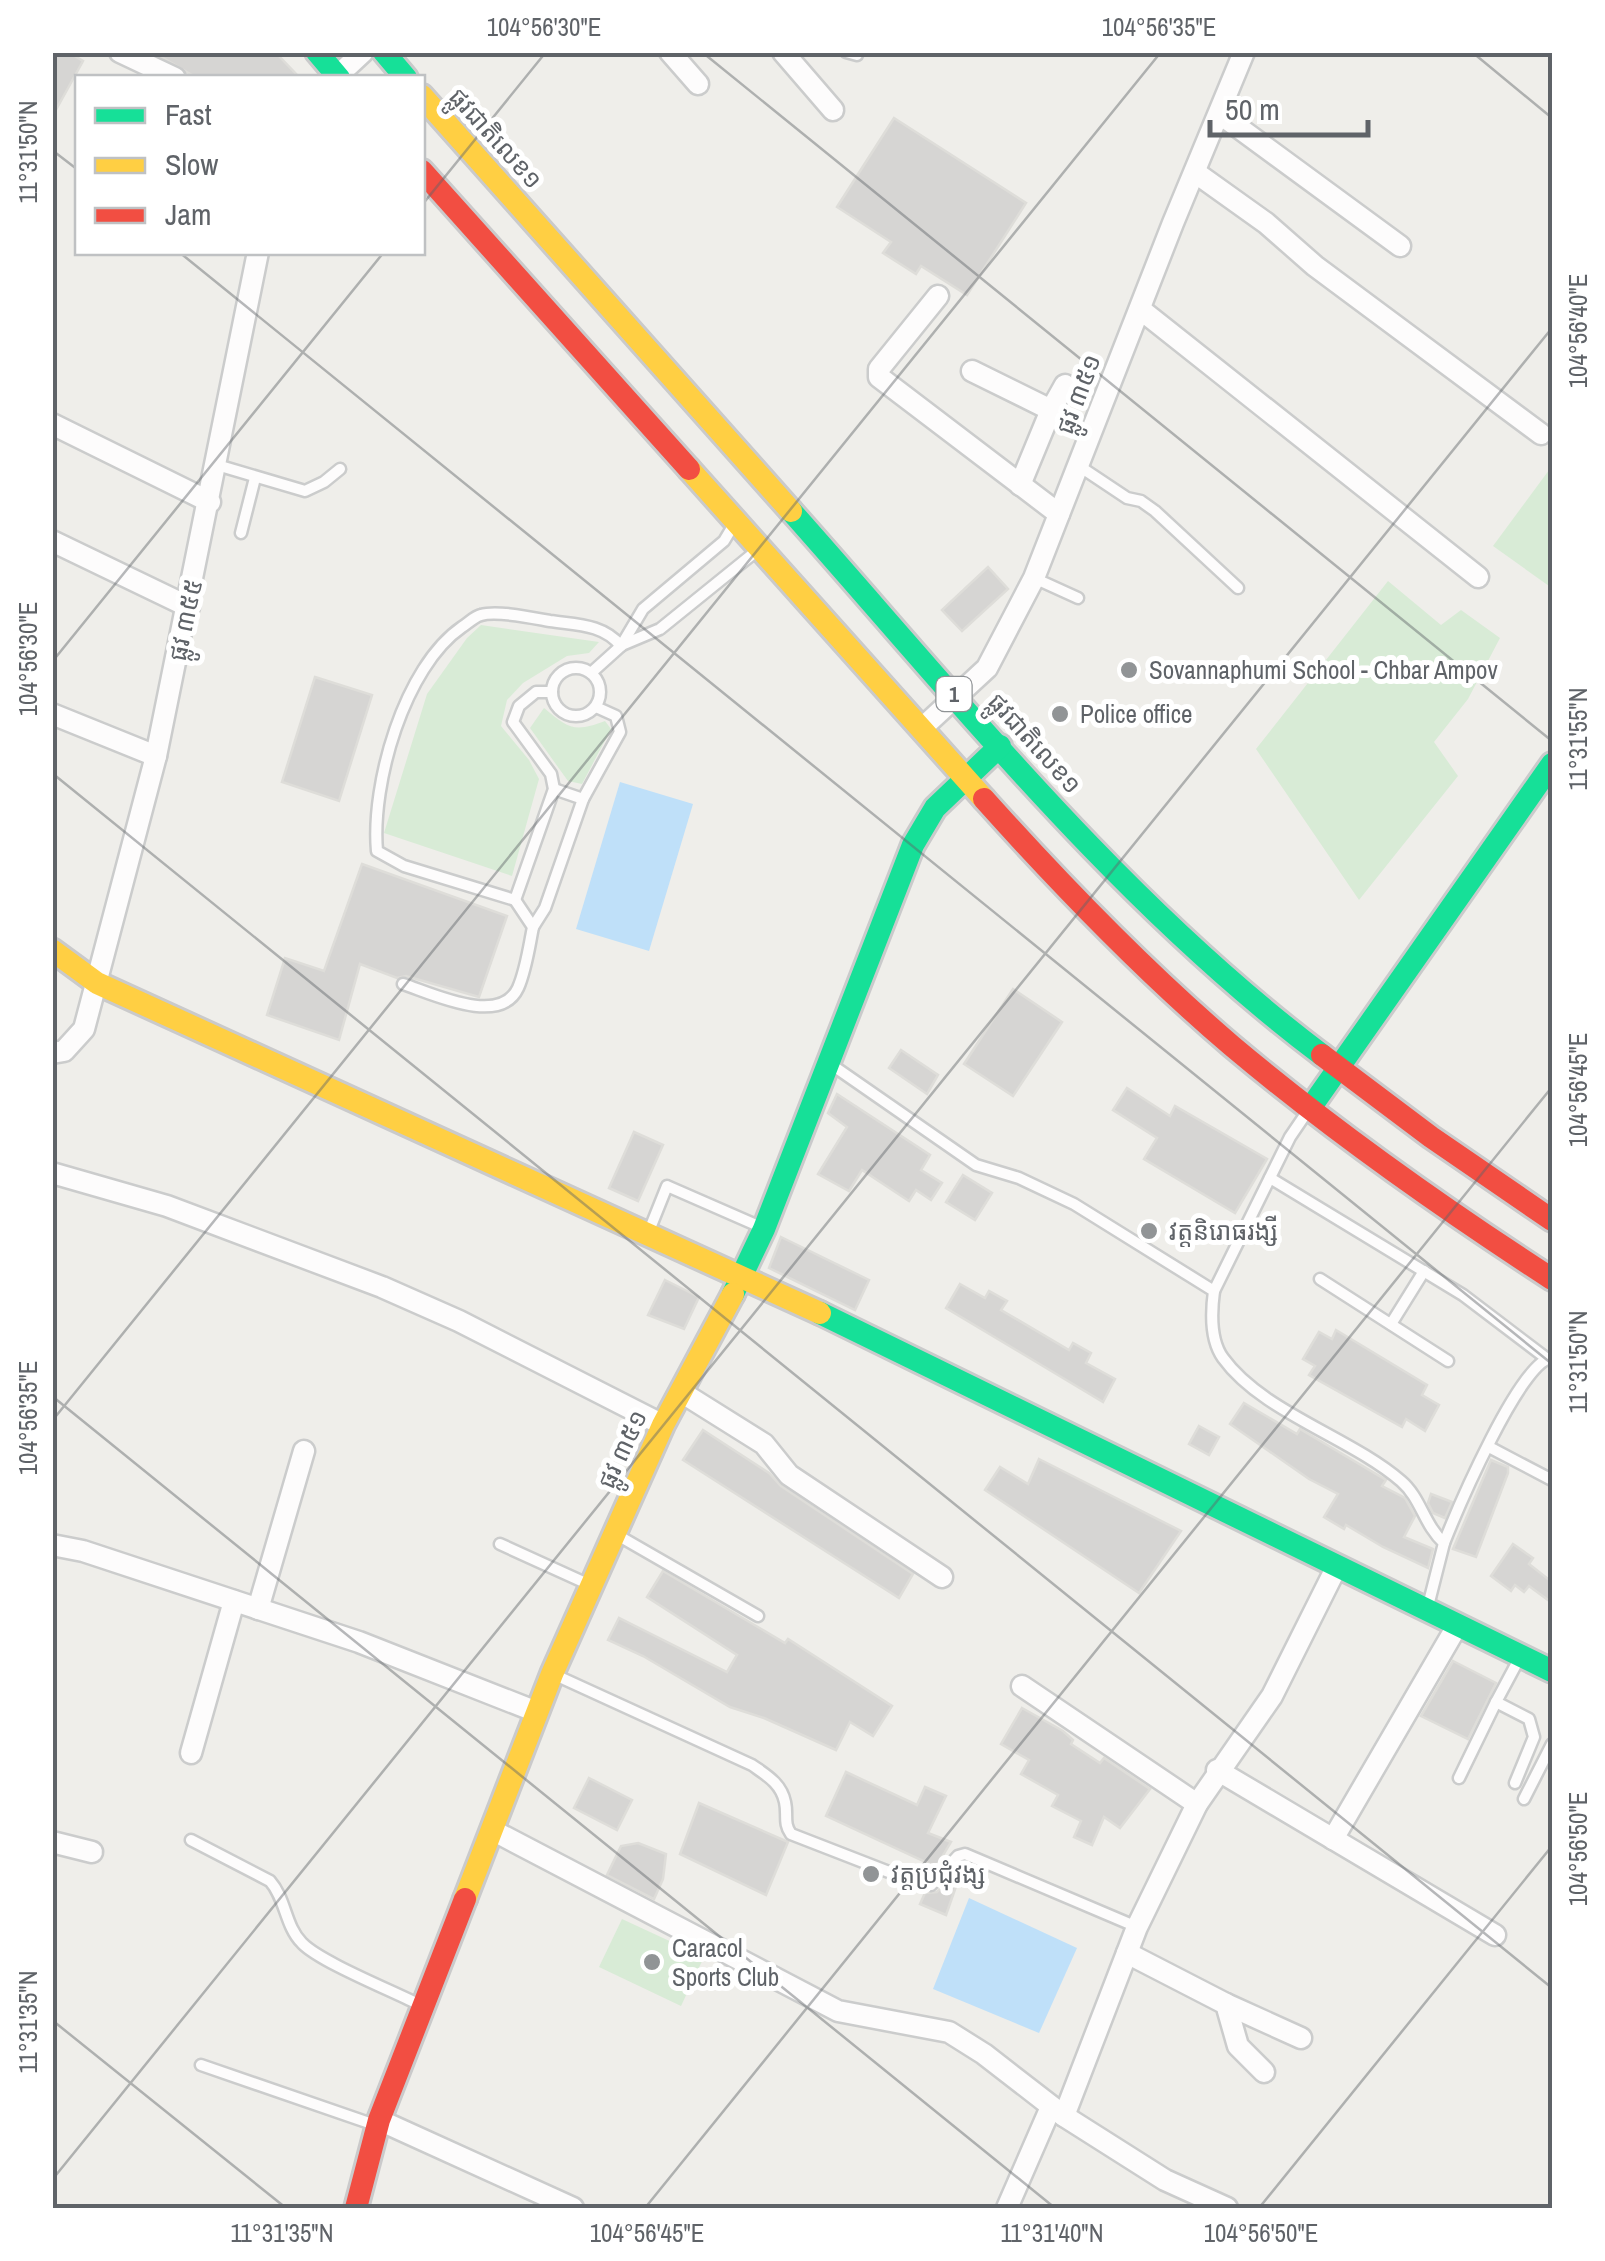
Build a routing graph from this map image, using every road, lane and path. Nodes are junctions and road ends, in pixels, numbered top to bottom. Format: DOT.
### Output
graph roads {
  1 [pos="120,52"];
  2 [pos="317,52"];
  3 [pos="363,52"];
  4 [pos="384,52"];
  5 [pos="670,52"];
  6 [pos="783,52"];
  7 [pos="1244,52"];
  8 [pos="169,75"];
  9 [pos="335,75"];
  10 [pos="339,75"];
  11 [pos="403,75"];
  12 [pos="698,84"];
  13 [pos="425,99"];
  14 [pos="834,110"];
  15 [pos="1220,114"];
  16 [pos="1196,173"];
  17 [pos="425,174"];
  18 [pos="1400,246"];
  19 [pos="257,255"];
  20 [pos="938,296"];
  21 [pos="1140,309"];
  22 [pos="972,371"];
  23 [pos="1065,385"];
  24 [pos="1051,410"];
  25 [pos="52,424"];
  26 [pos="1541,434"];
  27 [pos="218,465"];
  28 [pos="1080,466"];
  29 [pos="340,469"];
  30 [pos="255,478"];
  31 [pos="1020,485"];
  32 [pos="210,502"];
  33 [pos="1059,514"];
  34 [pos="736,521"];
  35 [pos="241,533"];
  36 [pos="52,541"];
  37 [pos="761,549"];
  38 [pos="1478,577"];
  39 [pos="1034,578"];
  40 [pos="1238,588"];
  41 [pos="1078,598"];
  42 [pos="188,607"];
  43 [pos="621,646"];
  44 [pos="591,673"];
  45 [pos="552,692"];
  46 [pos="957,697"];
  47 [pos="596,706"];
  48 [pos="52,714"];
  49 [pos="921,728"];
  50 [pos="1000,746"];
  51 [pos="156,756"];
  52 [pos="1552,764"];
  53 [pos="965,778"];
  54 [pos="554,789"];
  55 [pos="583,799"];
  56 [pos="516,900"];
  57 [pos="534,927"];
  58 [pos="52,950"];
  59 [pos="52,977"];
  60 [pos="97,983"];
  61 [pos="403,984"];
  62 [pos="52,1053"];
  63 [pos="829,1063"];
  64 [pos="1340,1067"];
  65 [pos="1311,1107"];
  66 [pos="52,1173"];
  67 [pos="1270,1178"];
  68 [pos="1552,1220"];
  69 [pos="764,1229"];
  70 [pos="648,1232"];
  71 [pos="1424,1271"];
  72 [pos="743,1275"];
  73 [pos="1320,1279"];
  74 [pos="1552,1279"];
  75 [pos="1214,1291"];
  76 [pos="1391,1324"];
  77 [pos="1549,1358"];
  78 [pos="1448,1362"];
  79 [pos="680,1392"];
  80 [pos="663,1424"];
  81 [pos="1489,1447"];
  82 [pos="304,1450"];
  83 [pos="1552,1480"];
  84 [pos="614,1533"];
  85 [pos="1444,1543"];
  86 [pos="500,1544"];
  87 [pos="52,1546"];
  88 [pos="1336,1568"];
  89 [pos="942,1577"];
  90 [pos="590,1585"];
  91 [pos="234,1600"];
  92 [pos="258,1609"];
  93 [pos="1426,1612"];
  94 [pos="758,1616"];
  95 [pos="1457,1626"];
  96 [pos="1521,1656"];
  97 [pos="1552,1672"];
  98 [pos="552,1674"];
  99 [pos="1022,1686"];
  100 [pos="1496,1702"];
  101 [pos="537,1712"];
  102 [pos="1552,1744"];
  103 [pos="191,1754"];
  104 [pos="1217,1770"];
  105 [pos="1459,1778"];
  106 [pos="1515,1783"];
  107 [pos="1524,1799"];
  108 [pos="1197,1804"];
  109 [pos="492,1830"];
  110 [pos="1333,1839"];
  111 [pos="190,1840"];
  112 [pos="52,1842"];
  113 [pos="92,1852"];
  114 [pos="1137,1927"];
  115 [pos="1495,1935"];
  116 [pos="1127,1953"];
  117 [pos="1226,2004"];
  118 [pos="425,2008"];
  119 [pos="1300,2038"];
  120 [pos="201,2065"];
  121 [pos="1264,2072"];
  122 [pos="1058,2112"];
  123 [pos="379,2123"];
  124 [pos="356,2208"];
  125 [pos="573,2208"];
  126 [pos="1007,2208"];
  127 [pos="1227,2208"];
  1 -- 8 [label="street"];
  2 -- 9 [label="main road"];
  3 -- 10 [label="street"];
  4 -- 11 [label="main road"];
  5 -- 12 [label="street"];
  6 -- 14 [label="street"];
  7 -- 15 [label="street, ផ្លូវ ៣៥១"];
  13 -- 46 [label="main road, ផ្លូវជាតិលេខ១ / 1"];
  15 -- 16 [label="street, ផ្លូវ ៣៥១"];
  15 -- 18 [label="street"];
  16 -- 21 [label="street, ផ្លូវ ៣៥១"];
  16 -- 26 [label="street"];
  17 -- 34 [label="main road, 1"];
  19 -- 27 [label="street, ផ្លូវ ៣៥៥"];
  20 -- 31 [label="street"];
  21 -- 28 [label="street, ផ្លូវ ៣៥១"];
  21 -- 38 [label="street"];
  22 -- 24 [label="street"];
  23 -- 24 [label="street"];
  24 -- 31 [label="street"];
  25 -- 32 [label="street"];
  27 -- 30 [label="lane"];
  27 -- 32 [label="street, ផ្លូវ ៣៥៥"];
  28 -- 33 [label="street, ផ្លូវ ៣៥១"];
  28 -- 40 [label="lane"];
  29 -- 30 [label="lane"];
  30 -- 35 [label="lane"];
  31 -- 33 [label="street"];
  32 -- 42 [label="street, ផ្លូវ ៣៥៥"];
  33 -- 39 [label="street, ផ្លូវ ៣៥១"];
  34 -- 37 [label="main road, 1"];
  34 -- 43 [label="lane"];
  36 -- 42 [label="street"];
  37 -- 43 [label="lane"];
  37 -- 49 [label="main road, 1"];
  39 -- 41 [label="lane"];
  39 -- 46 [label="street, ផ្លូវ ៣៥១"];
  42 -- 51 [label="street, ផ្លូវ ៣៥៥"];
  43 -- 44 [label="lane"];
  43 -- 56 [label="lane"];
  44 -- 45 [label="lane"];
  44 -- 47 [label="lane"];
  45 -- 47 [label="lane"];
  45 -- 54 [label="lane"];
  46 -- 49 [label="street, ផ្លូវ ៣៥១"];
  46 -- 50 [label="main road, ផ្លូវជាតិលេខ១ / 1"];
  47 -- 55 [label="lane"];
  48 -- 51 [label="street"];
  49 -- 53 [label="main road, 1"];
  50 -- 53 [label="main road, ផ្លូវ ៣៥១"];
  50 -- 64 [label="main road, ផ្លូវជាតិលេខ១ / 1"];
  51 -- 60 [label="street, ផ្លូវ ៣៥៥"];
  52 -- 64 [label="main road"];
  53 -- 63 [label="main road, ផ្លូវ ៣៥១"];
  53 -- 65 [label="main road, 1"];
  54 -- 55 [label="lane"];
  54 -- 56 [label="lane"];
  55 -- 57 [label="lane"];
  56 -- 57 [label="lane"];
  57 -- 61 [label="lane"];
  58 -- 60 [label="main road"];
  59 -- 60 [label="main road"];
  60 -- 62 [label="street, ផ្លូវ ៣៥៥"];
  60 -- 70 [label="main road"];
  63 -- 69 [label="main road, ផ្លូវ ៣៥១"];
  63 -- 75 [label="lane"];
  64 -- 65 [label="main road"];
  64 -- 68 [label="main road, ផ្លូវជាតិលេខ១ / 1"];
  65 -- 67 [label="lane"];
  65 -- 74 [label="main road, 1"];
  66 -- 80 [label="street"];
  67 -- 71 [label="lane"];
  67 -- 75 [label="lane"];
  69 -- 70 [label="lane"];
  69 -- 72 [label="main road, ផ្លូវ ៣៥១"];
  70 -- 72 [label="main road"];
  71 -- 76 [label="lane"];
  71 -- 77 [label="lane"];
  72 -- 79 [label="main road, ផ្លូវ ៣៥១"];
  72 -- 88 [label="main road"];
  73 -- 76 [label="lane"];
  75 -- 85 [label="lane"];
  76 -- 78 [label="lane"];
  77 -- 81 [label="lane"];
  79 -- 80 [label="main road, ផ្លូវ ៣៥១"];
  79 -- 89 [label="street"];
  80 -- 84 [label="main road, ផ្លូវ ៣៥១"];
  81 -- 83 [label="lane"];
  81 -- 85 [label="lane"];
  82 -- 92 [label="street"];
  84 -- 90 [label="main road, ផ្លូវ ៣៥១"];
  84 -- 94 [label="lane"];
  85 -- 93 [label="lane"];
  86 -- 90 [label="lane"];
  87 -- 91 [label="street"];
  88 -- 93 [label="main road"];
  88 -- 104 [label="street"];
  90 -- 98 [label="main road, ផ្លូវ ៣៥១"];
  91 -- 92 [label="street"];
  91 -- 103 [label="street"];
  92 -- 101 [label="street"];
  93 -- 95 [label="main road"];
  95 -- 96 [label="main road"];
  95 -- 110 [label="street"];
  96 -- 97 [label="main road"];
  96 -- 100 [label="lane"];
  98 -- 101 [label="main road, ផ្លូវ ៣៥១"];
  98 -- 114 [label="lane"];
  99 -- 108 [label="street"];
  100 -- 105 [label="lane"];
  100 -- 106 [label="lane"];
  101 -- 109 [label="main road, ផ្លូវ ៣៥១"];
  102 -- 107 [label="lane"];
  104 -- 108 [label="street"];
  104 -- 110 [label="street"];
  108 -- 114 [label="street"];
  109 -- 118 [label="main road, ផ្លូវ ៣៥១"];
  109 -- 122 [label="street"];
  110 -- 115 [label="street"];
  111 -- 118 [label="lane"];
  112 -- 113 [label="street"];
  114 -- 116 [label="street"];
  116 -- 117 [label="street"];
  116 -- 122 [label="street"];
  117 -- 119 [label="street"];
  117 -- 121 [label="street"];
  118 -- 123 [label="main road, ផ្លូវ ៣៥១"];
  120 -- 123 [label="lane"];
  122 -- 126 [label="street"];
  122 -- 127 [label="street"];
  123 -- 124 [label="main road, ផ្លូវ ៣៥១"];
  123 -- 125 [label="street"];
}
